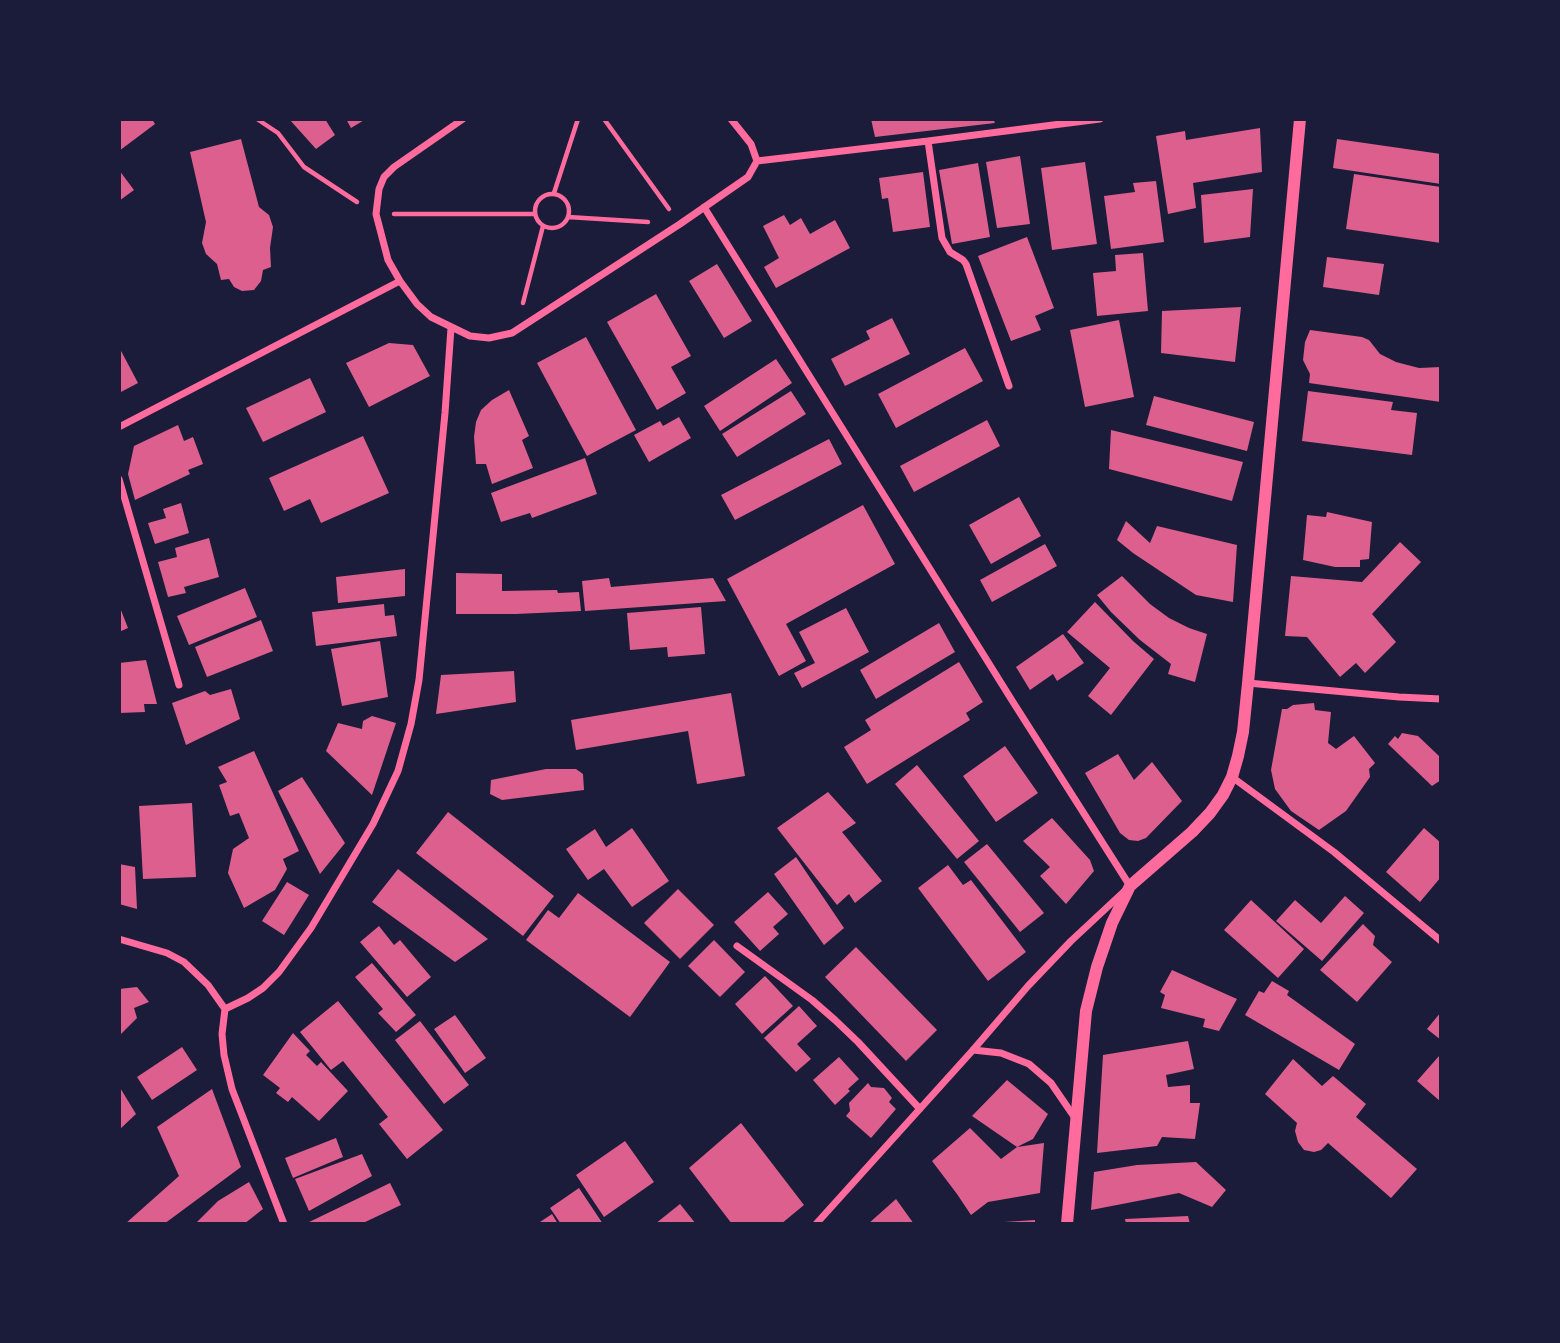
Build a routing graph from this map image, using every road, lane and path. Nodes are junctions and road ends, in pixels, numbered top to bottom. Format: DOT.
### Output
graph roads {
  1 [pos="257,119"];
  2 [pos="463,119"];
  3 [pos="578,119"];
  4 [pos="604,119"];
  5 [pos="731,119"];
  6 [pos="1100,119"];
  7 [pos="1300,119"];
  8 [pos="928,141"];
  9 [pos="757,161"];
  10 [pos="554,193"];
  11 [pos="704,207"];
  12 [pos="376,214"];
  13 [pos="535,214"];
  14 [pos="568,217"];
  15 [pos="680,224"];
  16 [pos="543,226"];
  17 [pos="400,281"];
  18 [pos="452,328"];
  19 [pos="512,333"];
  20 [pos="1009,386"];
  21 [pos="119,428"];
  22 [pos="119,478"];
  23 [pos="1248,683"];
  24 [pos="179,685"];
  25 [pos="1441,699"];
  26 [pos="1232,777"];
  27 [pos="1130,886"];
  28 [pos="119,939"];
  29 [pos="1441,941"];
  30 [pos="737,946"];
  31 [pos="225,1009"];
  32 [pos="973,1050"];
  33 [pos="920,1109"];
  34 [pos="1075,1118"];
  35 [pos="284,1224"];
  36 [pos="816,1224"];
  37 [pos="1067,1224"];
  1 -- 12 [label="path"];
  2 -- 12 [label="street"];
  3 -- 10 [label="path"];
  4 -- 15 [label="path"];
  5 -- 9 [label="street"];
  6 -- 8 [label="street"];
  7 -- 23 [label="street"];
  8 -- 9 [label="street"];
  8 -- 20 [label="street"];
  9 -- 11 [label="street"];
  10 -- 13 [label="path"];
  10 -- 14 [label="path"];
  11 -- 15 [label="street"];
  11 -- 27 [label="street"];
  12 -- 13 [label="path"];
  12 -- 17 [label="street"];
  13 -- 16 [label="path"];
  14 -- 15 [label="path"];
  14 -- 16 [label="path"];
  15 -- 19 [label="street"];
  16 -- 19 [label="path"];
  17 -- 18 [label="street"];
  17 -- 21 [label="street"];
  18 -- 19 [label="street"];
  18 -- 31 [label="street"];
  22 -- 24 [label="street"];
  23 -- 25 [label="street"];
  23 -- 26 [label="street"];
  26 -- 27 [label="street"];
  26 -- 29 [label="street"];
  27 -- 32 [label="street"];
  27 -- 34 [label="street"];
  28 -- 31 [label="street"];
  30 -- 33 [label="street"];
  31 -- 35 [label="street"];
  32 -- 33 [label="street"];
  32 -- 34 [label="street"];
  33 -- 36 [label="street"];
  34 -- 37 [label="street"];
}
